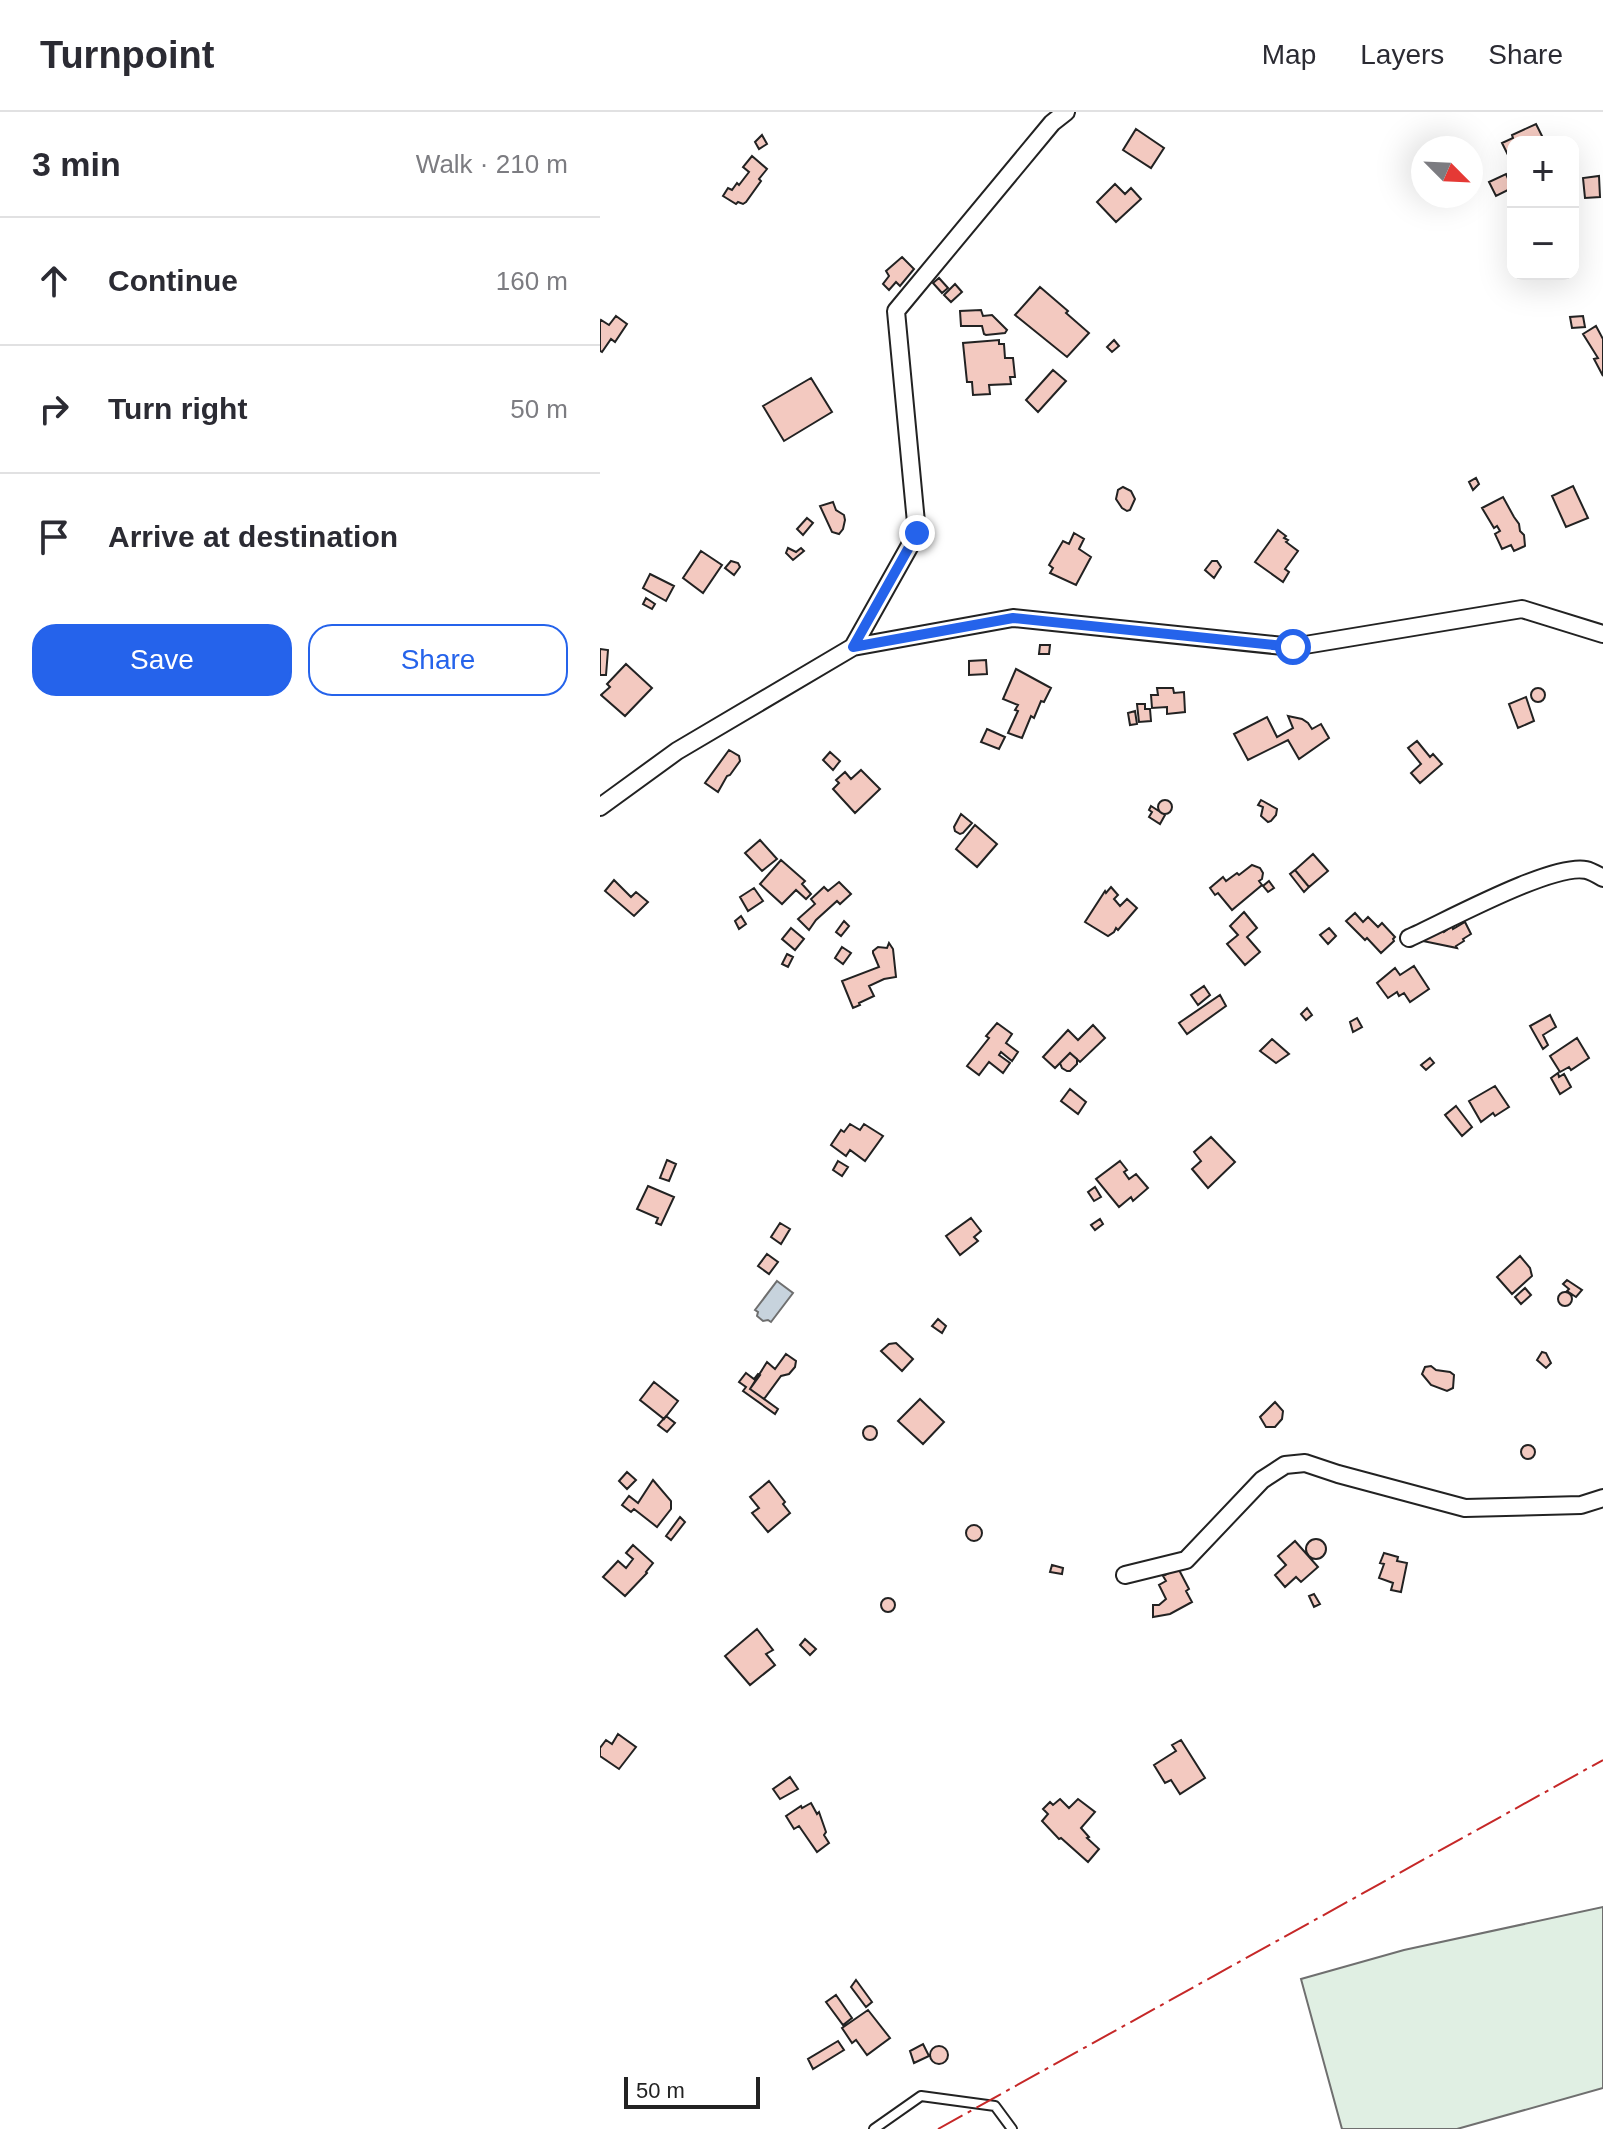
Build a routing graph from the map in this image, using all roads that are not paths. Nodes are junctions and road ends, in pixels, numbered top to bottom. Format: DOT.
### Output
graph roads {
  1 [pos="1066,112"];
  2 [pos="1603,634"];
  3 [pos="853,647"];
  4 [pos="600,807"];
  5 [pos="1603,878"];
  6 [pos="1409,938"];
  7 [pos="1603,1498"];
  8 [pos="1125,1575"];
  9 [pos="874,2129"];
  10 [pos="1012,2129"];
  1 -- 3 [label="street"];
  2 -- 3 [label="street"];
  3 -- 4 [label="street"];
  5 -- 6 [label="street"];
  7 -- 8 [label="street"];
  9 -- 10 [label="lane"];
}
